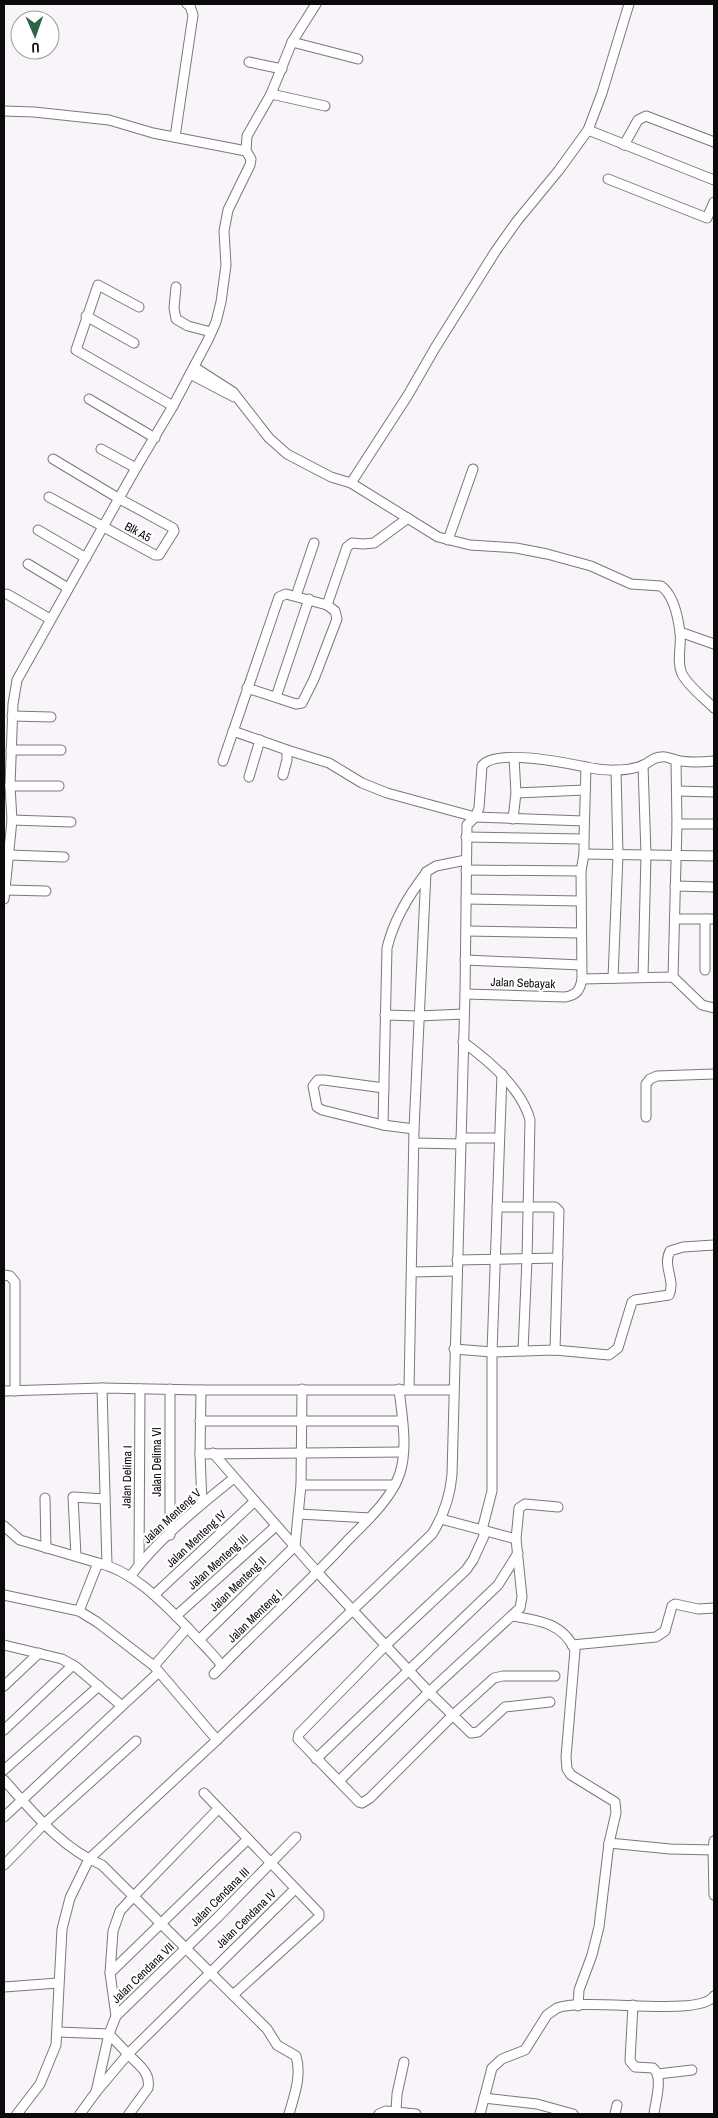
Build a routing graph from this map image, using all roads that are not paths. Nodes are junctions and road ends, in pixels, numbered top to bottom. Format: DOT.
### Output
graph roads {
  1 [pos="187,4"];
  2 [pos="316,4"];
  3 [pos="629,4"];
  4 [pos="292,42"];
  5 [pos="358,59"];
  6 [pos="249,62"];
  7 [pos="282,69"];
  8 [pos="271,94"];
  9 [pos="325,106"];
  10 [pos="4,111"];
  11 [pos="588,130"];
  12 [pos="176,138"];
  13 [pos="714,142"];
  14 [pos="624,145"];
  15 [pos="246,151"];
  16 [pos="608,179"];
  17 [pos="714,180"];
  18 [pos="714,202"];
  19 [pos="176,287"];
  20 [pos="139,307"];
  21 [pos="86,316"];
  22 [pos="211,332"];
  23 [pos="134,343"];
  24 [pos="192,370"];
  25 [pos="89,399"];
  26 [pos="173,406"];
  27 [pos="155,438"];
  28 [pos="102,449"];
  29 [pos="53,459"];
  30 [pos="136,468"];
  31 [pos="473,469"];
  32 [pos="351,482"];
  33 [pos="49,498"];
  34 [pos="119,498"];
  35 [pos="408,518"];
  36 [pos="103,527"];
  37 [pos="38,530"];
  38 [pos="448,540"];
  39 [pos="314,543"];
  40 [pos="86,558"];
  41 [pos="28,564"];
  42 [pos="68,588"];
  43 [pos="7,594"];
  44 [pos="296,596"];
  45 [pos="309,599"];
  46 [pos="328,605"];
  47 [pos="50,619"];
  48 [pos="680,632"];
  49 [pos="714,644"];
  50 [pos="247,688"];
  51 [pos="276,697"];
  52 [pos="714,708"];
  53 [pos="12,716"];
  54 [pos="51,717"];
  55 [pos="233,731"];
  56 [pos="260,740"];
  57 [pos="11,750"];
  58 [pos="61,750"];
  59 [pos="288,750"];
  60 [pos="514,758"];
  61 [pos="676,760"];
  62 [pos="223,761"];
  63 [pos="714,761"];
  64 [pos="643,765"];
  65 [pos="586,767"];
  66 [pos="616,770"];
  67 [pos="283,775"];
  68 [pos="249,776"];
  69 [pos="10,786"];
  70 [pos="59,786"];
  71 [pos="585,790"];
  72 [pos="677,790"];
  73 [pos="714,792"];
  74 [pos="516,793"];
  75 [pos="474,818"];
  76 [pos="514,819"];
  77 [pos="12,820"];
  78 [pos="584,821"];
  79 [pos="71,822"];
  80 [pos="677,824"];
  81 [pos="714,824"];
  82 [pos="466,837"];
  83 [pos="584,839"];
  84 [pos="584,854"];
  85 [pos="10,855"];
  86 [pos="618,855"];
  87 [pos="646,855"];
  88 [pos="676,856"];
  89 [pos="714,856"];
  90 [pos="64,857"];
  91 [pos="466,865"];
  92 [pos="581,871"];
  93 [pos="426,872"];
  94 [pos="5,879"];
  95 [pos="675,886"];
  96 [pos="714,887"];
  97 [pos="46,891"];
  98 [pos="5,894"];
  99 [pos="466,899"];
  100 [pos="581,901"];
  101 [pos="675,919"];
  102 [pos="710,919"];
  103 [pos="466,931"];
  104 [pos="581,933"];
  105 [pos="465,960"];
  106 [pos="581,965"];
  107 [pos="705,970"];
  108 [pos="643,977"];
  109 [pos="673,977"];
  110 [pos="613,978"];
  111 [pos="582,979"];
  112 [pos="465,994"];
  113 [pos="714,1008"];
  114 [pos="464,1014"];
  115 [pos="384,1015"];
  116 [pos="419,1016"];
  117 [pos="463,1042"];
  118 [pos="502,1074"];
  119 [pos="714,1074"];
  120 [pos="384,1088"];
  121 [pos="646,1117"];
  122 [pos="383,1125"];
  123 [pos="414,1129"];
  124 [pos="498,1138"];
  125 [pos="460,1141"];
  126 [pos="415,1144"];
  127 [pos="497,1207"];
  128 [pos="528,1207"];
  129 [pos="714,1245"];
  130 [pos="558,1258"];
  131 [pos="528,1259"];
  132 [pos="457,1260"];
  133 [pos="496,1260"];
  134 [pos="457,1271"];
  135 [pos="412,1272"];
  136 [pos="4,1275"];
  137 [pos="454,1349"];
  138 [pos="555,1350"];
  139 [pos="523,1351"];
  140 [pos="492,1352"];
  141 [pos="102,1388"];
  142 [pos="140,1389"];
  143 [pos="170,1389"];
  144 [pos="302,1389"];
  145 [pos="399,1389"];
  146 [pos="409,1389"];
  147 [pos="15,1390"];
  148 [pos="201,1390"];
  149 [pos="453,1390"];
  150 [pos="4,1391"];
  151 [pos="300,1420"];
  152 [pos="200,1421"];
  153 [pos="402,1421"];
  154 [pos="301,1452"];
  155 [pos="403,1452"];
  156 [pos="213,1453"];
  157 [pos="200,1454"];
  158 [pos="234,1478"];
  159 [pos="301,1485"];
  160 [pos="395,1486"];
  161 [pos="46,1498"];
  162 [pos="105,1499"];
  163 [pos="255,1501"];
  164 [pos="202,1504"];
  165 [pos="558,1507"];
  166 [pos="299,1514"];
  167 [pos="370,1518"];
  168 [pos="441,1519"];
  169 [pos="4,1526"];
  170 [pos="276,1526"];
  171 [pos="483,1530"];
  172 [pos="170,1535"];
  173 [pos="516,1539"];
  174 [pos="295,1546"];
  175 [pos="46,1548"];
  176 [pos="518,1553"];
  177 [pos="76,1556"];
  178 [pos="102,1564"];
  179 [pos="139,1564"];
  180 [pos="316,1574"];
  181 [pos="130,1577"];
  182 [pos="154,1595"];
  183 [pos="4,1597"];
  184 [pos="714,1608"];
  185 [pos="352,1610"];
  186 [pos="78,1611"];
  187 [pos="176,1616"];
  188 [pos="512,1616"];
  189 [pos="187,1628"];
  190 [pos="199,1640"];
  191 [pos="4,1645"];
  192 [pos="386,1645"];
  193 [pos="572,1645"];
  194 [pos="39,1653"];
  195 [pos="73,1665"];
  196 [pos="222,1666"];
  197 [pos="156,1669"];
  198 [pos="409,1670"];
  199 [pos="214,1674"];
  200 [pos="554,1676"];
  201 [pos="4,1686"];
  202 [pos="99,1686"];
  203 [pos="430,1692"];
  204 [pos="550,1702"];
  205 [pos="122,1706"];
  206 [pos="452,1716"];
  207 [pos="4,1730"];
  208 [pos="217,1740"];
  209 [pos="136,1741"];
  210 [pos="316,1758"];
  211 [pos="4,1770"];
  212 [pos="4,1780"];
  213 [pos="339,1781"];
  214 [pos="204,1793"];
  215 [pos="22,1800"];
  216 [pos="218,1809"];
  217 [pos="4,1817"];
  218 [pos="44,1824"];
  219 [pos="296,1837"];
  220 [pos="248,1840"];
  221 [pos="609,1844"];
  222 [pos="714,1847"];
  223 [pos="89,1860"];
  224 [pos="4,1864"];
  225 [pos="271,1864"];
  226 [pos="295,1889"];
  227 [pos="714,1895"];
  228 [pos="133,1897"];
  229 [pos="160,1924"];
  230 [pos="186,1949"];
  231 [pos="212,1970"];
  232 [pos="110,1973"];
  233 [pos="58,1983"];
  234 [pos="4,1987"];
  235 [pos="233,1995"];
  236 [pos="714,1996"];
  237 [pos="633,2004"];
  238 [pos="578,2006"];
  239 [pos="116,2016"];
  240 [pos="58,2032"];
  241 [pos="109,2034"];
  242 [pos="128,2054"];
  243 [pos="404,2062"];
  244 [pos="692,2070"];
  245 [pos="658,2074"];
  246 [pos="96,2092"];
  247 [pos="484,2098"];
  248 [pos="396,2111"];
  249 [pos="17,2114"];
  250 [pos="80,2114"];
  251 [pos="129,2114"];
  252 [pos="289,2114"];
  253 [pos="379,2114"];
  254 [pos="416,2114"];
  255 [pos="480,2114"];
  256 [pos="573,2114"];
  257 [pos="654,2114"];
  1 -- 12 [label="street"];
  2 -- 4 [label="street"];
  3 -- 11 [label="street"];
  4 -- 5 [label="street"];
  4 -- 7 [label="street"];
  6 -- 7 [label="street"];
  7 -- 8 [label="street"];
  8 -- 9 [label="street"];
  8 -- 15 [label="street"];
  10 -- 12 [label="street"];
  11 -- 14 [label="street"];
  11 -- 32 [label="street"];
  12 -- 15 [label="street"];
  13 -- 14 [label="street"];
  14 -- 17 [label="street"];
  15 -- 22 [label="street"];
  16 -- 18 [label="street"];
  19 -- 22 [label="street"];
  20 -- 21 [label="street"];
  21 -- 23 [label="street"];
  21 -- 26 [label="street"];
  22 -- 24 [label="street"];
  24 -- 26 [label="street"];
  24 -- 32 [label="street"];
  25 -- 27 [label="street"];
  26 -- 27 [label="street"];
  27 -- 30 [label="street"];
  28 -- 30 [label="street"];
  29 -- 34 [label="street"];
  30 -- 34 [label="street"];
  31 -- 38 [label="street"];
  32 -- 35 [label="street"];
  33 -- 36 [label="street"];
  34 -- 36 [label="street"];
  34 -- 36 [label="street, Blk A5"];
  35 -- 38 [label="street"];
  35 -- 46 [label="street"];
  36 -- 40 [label="street"];
  37 -- 40 [label="street"];
  38 -- 48 [label="street"];
  39 -- 44 [label="street"];
  40 -- 42 [label="street"];
  41 -- 42 [label="street"];
  42 -- 47 [label="street"];
  43 -- 47 [label="street"];
  44 -- 45 [label="street"];
  44 -- 50 [label="street"];
  45 -- 46 [label="street"];
  45 -- 51 [label="street"];
  46 -- 51 [label="street"];
  47 -- 53 [label="street"];
  48 -- 49 [label="street"];
  48 -- 52 [label="street"];
  50 -- 51 [label="street"];
  50 -- 55 [label="street"];
  53 -- 54 [label="street"];
  53 -- 57 [label="street"];
  55 -- 56 [label="street"];
  55 -- 62 [label="street"];
  56 -- 59 [label="street"];
  56 -- 68 [label="street"];
  57 -- 58 [label="street"];
  57 -- 69 [label="street"];
  59 -- 67 [label="street"];
  59 -- 75 [label="street"];
  60 -- 65 [label="street"];
  60 -- 74 [label="street"];
  60 -- 75 [label="street"];
  61 -- 63 [label="street"];
  61 -- 64 [label="street"];
  61 -- 72 [label="street"];
  64 -- 66 [label="street"];
  64 -- 87 [label="street"];
  65 -- 66 [label="street"];
  65 -- 71 [label="street"];
  66 -- 86 [label="street"];
  69 -- 70 [label="street"];
  69 -- 77 [label="street"];
  71 -- 74 [label="street"];
  71 -- 78 [label="street"];
  72 -- 73 [label="street"];
  72 -- 80 [label="street"];
  74 -- 76 [label="street"];
  75 -- 76 [label="street"];
  75 -- 82 [label="street"];
  76 -- 78 [label="street"];
  77 -- 79 [label="street"];
  77 -- 85 [label="street"];
  78 -- 83 [label="street"];
  80 -- 81 [label="street"];
  80 -- 88 [label="street"];
  82 -- 83 [label="street"];
  82 -- 91 [label="street"];
  83 -- 84 [label="street"];
  84 -- 86 [label="street"];
  84 -- 92 [label="street"];
  85 -- 90 [label="street"];
  85 -- 94 [label="street"];
  86 -- 87 [label="street"];
  86 -- 110 [label="street"];
  87 -- 88 [label="street"];
  87 -- 108 [label="street"];
  88 -- 89 [label="street"];
  88 -- 95 [label="street"];
  91 -- 92 [label="street"];
  91 -- 93 [label="street"];
  91 -- 99 [label="street"];
  92 -- 100 [label="street"];
  93 -- 115 [label="street"];
  93 -- 116 [label="street"];
  94 -- 98 [label="street"];
  95 -- 96 [label="street"];
  95 -- 101 [label="street"];
  97 -- 98 [label="street"];
  99 -- 100 [label="street"];
  99 -- 103 [label="street"];
  100 -- 104 [label="street"];
  101 -- 102 [label="street"];
  101 -- 109 [label="street"];
  102 -- 107 [label="street"];
  103 -- 104 [label="street"];
  103 -- 105 [label="street"];
  104 -- 106 [label="street"];
  105 -- 106 [label="street"];
  105 -- 112 [label="street"];
  106 -- 111 [label="street"];
  108 -- 109 [label="street"];
  108 -- 110 [label="street"];
  109 -- 113 [label="street"];
  110 -- 111 [label="street"];
  111 -- 112 [label="street, Jalan Sebayak"];
  112 -- 114 [label="street"];
  114 -- 116 [label="street"];
  114 -- 117 [label="street"];
  115 -- 116 [label="street"];
  115 -- 120 [label="street"];
  116 -- 123 [label="street"];
  117 -- 118 [label="street"];
  117 -- 125 [label="street"];
  118 -- 124 [label="street"];
  118 -- 128 [label="street"];
  119 -- 121 [label="street"];
  120 -- 122 [label="street"];
  120 -- 122 [label="street"];
  122 -- 123 [label="street"];
  123 -- 126 [label="street"];
  124 -- 125 [label="street"];
  124 -- 127 [label="street"];
  125 -- 126 [label="street"];
  125 -- 132 [label="street"];
  126 -- 135 [label="street"];
  127 -- 128 [label="street"];
  127 -- 133 [label="street"];
  128 -- 130 [label="street"];
  128 -- 131 [label="street"];
  129 -- 138 [label="street"];
  130 -- 131 [label="street"];
  130 -- 138 [label="street"];
  131 -- 133 [label="street"];
  131 -- 139 [label="street"];
  132 -- 133 [label="street"];
  132 -- 134 [label="street"];
  133 -- 140 [label="street"];
  134 -- 135 [label="street"];
  134 -- 137 [label="street"];
  135 -- 146 [label="street"];
  136 -- 147 [label="street"];
  137 -- 140 [label="street"];
  137 -- 149 [label="street"];
  138 -- 139 [label="street"];
  139 -- 140 [label="street"];
  140 -- 171 [label="street"];
  141 -- 142 [label="street"];
  141 -- 147 [label="street"];
  141 -- 162 [label="street"];
  142 -- 143 [label="street"];
  142 -- 179 [label="street, Jalan Delima I"];
  143 -- 148 [label="street"];
  143 -- 172 [label="street, Jalan Delima VI"];
  144 -- 145 [label="street"];
  144 -- 148 [label="street"];
  144 -- 151 [label="street"];
  145 -- 146 [label="street"];
  145 -- 153 [label="street"];
  146 -- 149 [label="street"];
  147 -- 150 [label="street"];
  148 -- 152 [label="street"];
  149 -- 168 [label="street"];
  151 -- 152 [label="street"];
  151 -- 153 [label="street"];
  151 -- 154 [label="street"];
  152 -- 157 [label="street"];
  153 -- 155 [label="street"];
  154 -- 155 [label="street"];
  154 -- 156 [label="street"];
  154 -- 159 [label="street"];
  155 -- 160 [label="street"];
  156 -- 157 [label="street"];
  156 -- 158 [label="street"];
  157 -- 164 [label="street"];
  158 -- 163 [label="street"];
  158 -- 164 [label="street, Jalan Menteng V"];
  159 -- 160 [label="street"];
  159 -- 166 [label="street"];
  160 -- 167 [label="street, Jalan Menteng I"];
  161 -- 175 [label="street"];
  162 -- 177 [label="street"];
  162 -- 178 [label="street"];
  163 -- 170 [label="street"];
  163 -- 182 [label="street, Jalan Menteng IV"];
  164 -- 172 [label="street, Jalan Menteng V"];
  165 -- 173 [label="street"];
  166 -- 167 [label="street"];
  166 -- 174 [label="street"];
  167 -- 180 [label="street, Jalan Menteng I"];
  168 -- 171 [label="street"];
  168 -- 185 [label="street"];
  169 -- 175 [label="street"];
  170 -- 174 [label="street"];
  170 -- 187 [label="street, Jalan Menteng III"];
  171 -- 173 [label="street"];
  171 -- 192 [label="street"];
  172 -- 179 [label="street, Jalan Menteng V"];
  173 -- 176 [label="street"];
  174 -- 180 [label="street"];
  174 -- 190 [label="street, Jalan Menteng II"];
  175 -- 177 [label="street"];
  176 -- 188 [label="street"];
  176 -- 198 [label="street"];
  177 -- 178 [label="street"];
  178 -- 181 [label="street"];
  178 -- 186 [label="street"];
  179 -- 181 [label="street, Jalan Menteng V"];
  180 -- 185 [label="street"];
  180 -- 196 [label="street, Jalan Menteng I"];
  181 -- 182 [label="street"];
  182 -- 187 [label="street"];
  183 -- 186 [label="street"];
  184 -- 193 [label="street"];
  185 -- 192 [label="street"];
  185 -- 208 [label="street"];
  186 -- 197 [label="street"];
  187 -- 189 [label="street"];
  188 -- 193 [label="street"];
  188 -- 203 [label="street"];
  189 -- 190 [label="street"];
  189 -- 197 [label="street"];
  190 -- 196 [label="street"];
  191 -- 194 [label="street"];
  192 -- 198 [label="street"];
  192 -- 210 [label="street"];
  193 -- 221 [label="street"];
  194 -- 195 [label="street"];
  194 -- 201 [label="street"];
  195 -- 202 [label="street"];
  195 -- 207 [label="street"];
  196 -- 199 [label="street, Jalan Menteng I"];
  197 -- 205 [label="street"];
  197 -- 208 [label="street"];
  198 -- 203 [label="street"];
  198 -- 210 [label="street"];
  200 -- 206 [label="street"];
  202 -- 205 [label="street"];
  202 -- 211 [label="street"];
  203 -- 206 [label="street"];
  203 -- 213 [label="street"];
  204 -- 206 [label="street"];
  205 -- 215 [label="street"];
  206 -- 213 [label="street"];
  208 -- 223 [label="street"];
  209 -- 218 [label="street"];
  210 -- 213 [label="street"];
  212 -- 215 [label="street"];
  214 -- 216 [label="street"];
  215 -- 217 [label="street"];
  215 -- 218 [label="street"];
  216 -- 220 [label="street"];
  216 -- 228 [label="street"];
  218 -- 223 [label="street"];
  218 -- 224 [label="street"];
  219 -- 225 [label="street, Jalan Cendana III"];
  220 -- 225 [label="street"];
  220 -- 229 [label="street"];
  221 -- 222 [label="street"];
  221 -- 238 [label="street"];
  222 -- 227 [label="street"];
  223 -- 228 [label="street"];
  223 -- 233 [label="street"];
  225 -- 226 [label="street"];
  225 -- 230 [label="street, Jalan Cendana III"];
  226 -- 231 [label="street, Jalan Cendana IV"];
  226 -- 235 [label="street"];
  228 -- 229 [label="street"];
  228 -- 232 [label="street"];
  229 -- 230 [label="street"];
  229 -- 232 [label="street"];
  230 -- 231 [label="street"];
  230 -- 239 [label="street, Jalan Cendana VII"];
  231 -- 235 [label="street"];
  231 -- 242 [label="street, Jalan Cendana IV"];
  232 -- 239 [label="street"];
  233 -- 234 [label="street"];
  233 -- 240 [label="street"];
  235 -- 252 [label="street"];
  236 -- 237 [label="street"];
  237 -- 238 [label="street"];
  237 -- 245 [label="street"];
  238 -- 247 [label="street"];
  239 -- 241 [label="street"];
  240 -- 241 [label="street"];
  240 -- 249 [label="street"];
  241 -- 242 [label="street"];
  241 -- 246 [label="street"];
  242 -- 246 [label="street, Jalan Cendana IV"];
  242 -- 251 [label="street"];
  243 -- 248 [label="street"];
  244 -- 245 [label="street"];
  245 -- 257 [label="street"];
  246 -- 250 [label="street, Jalan Cendana IV"];
  247 -- 255 [label="street"];
  247 -- 256 [label="street"];
  248 -- 253 [label="street"];
  248 -- 254 [label="street"];
}
